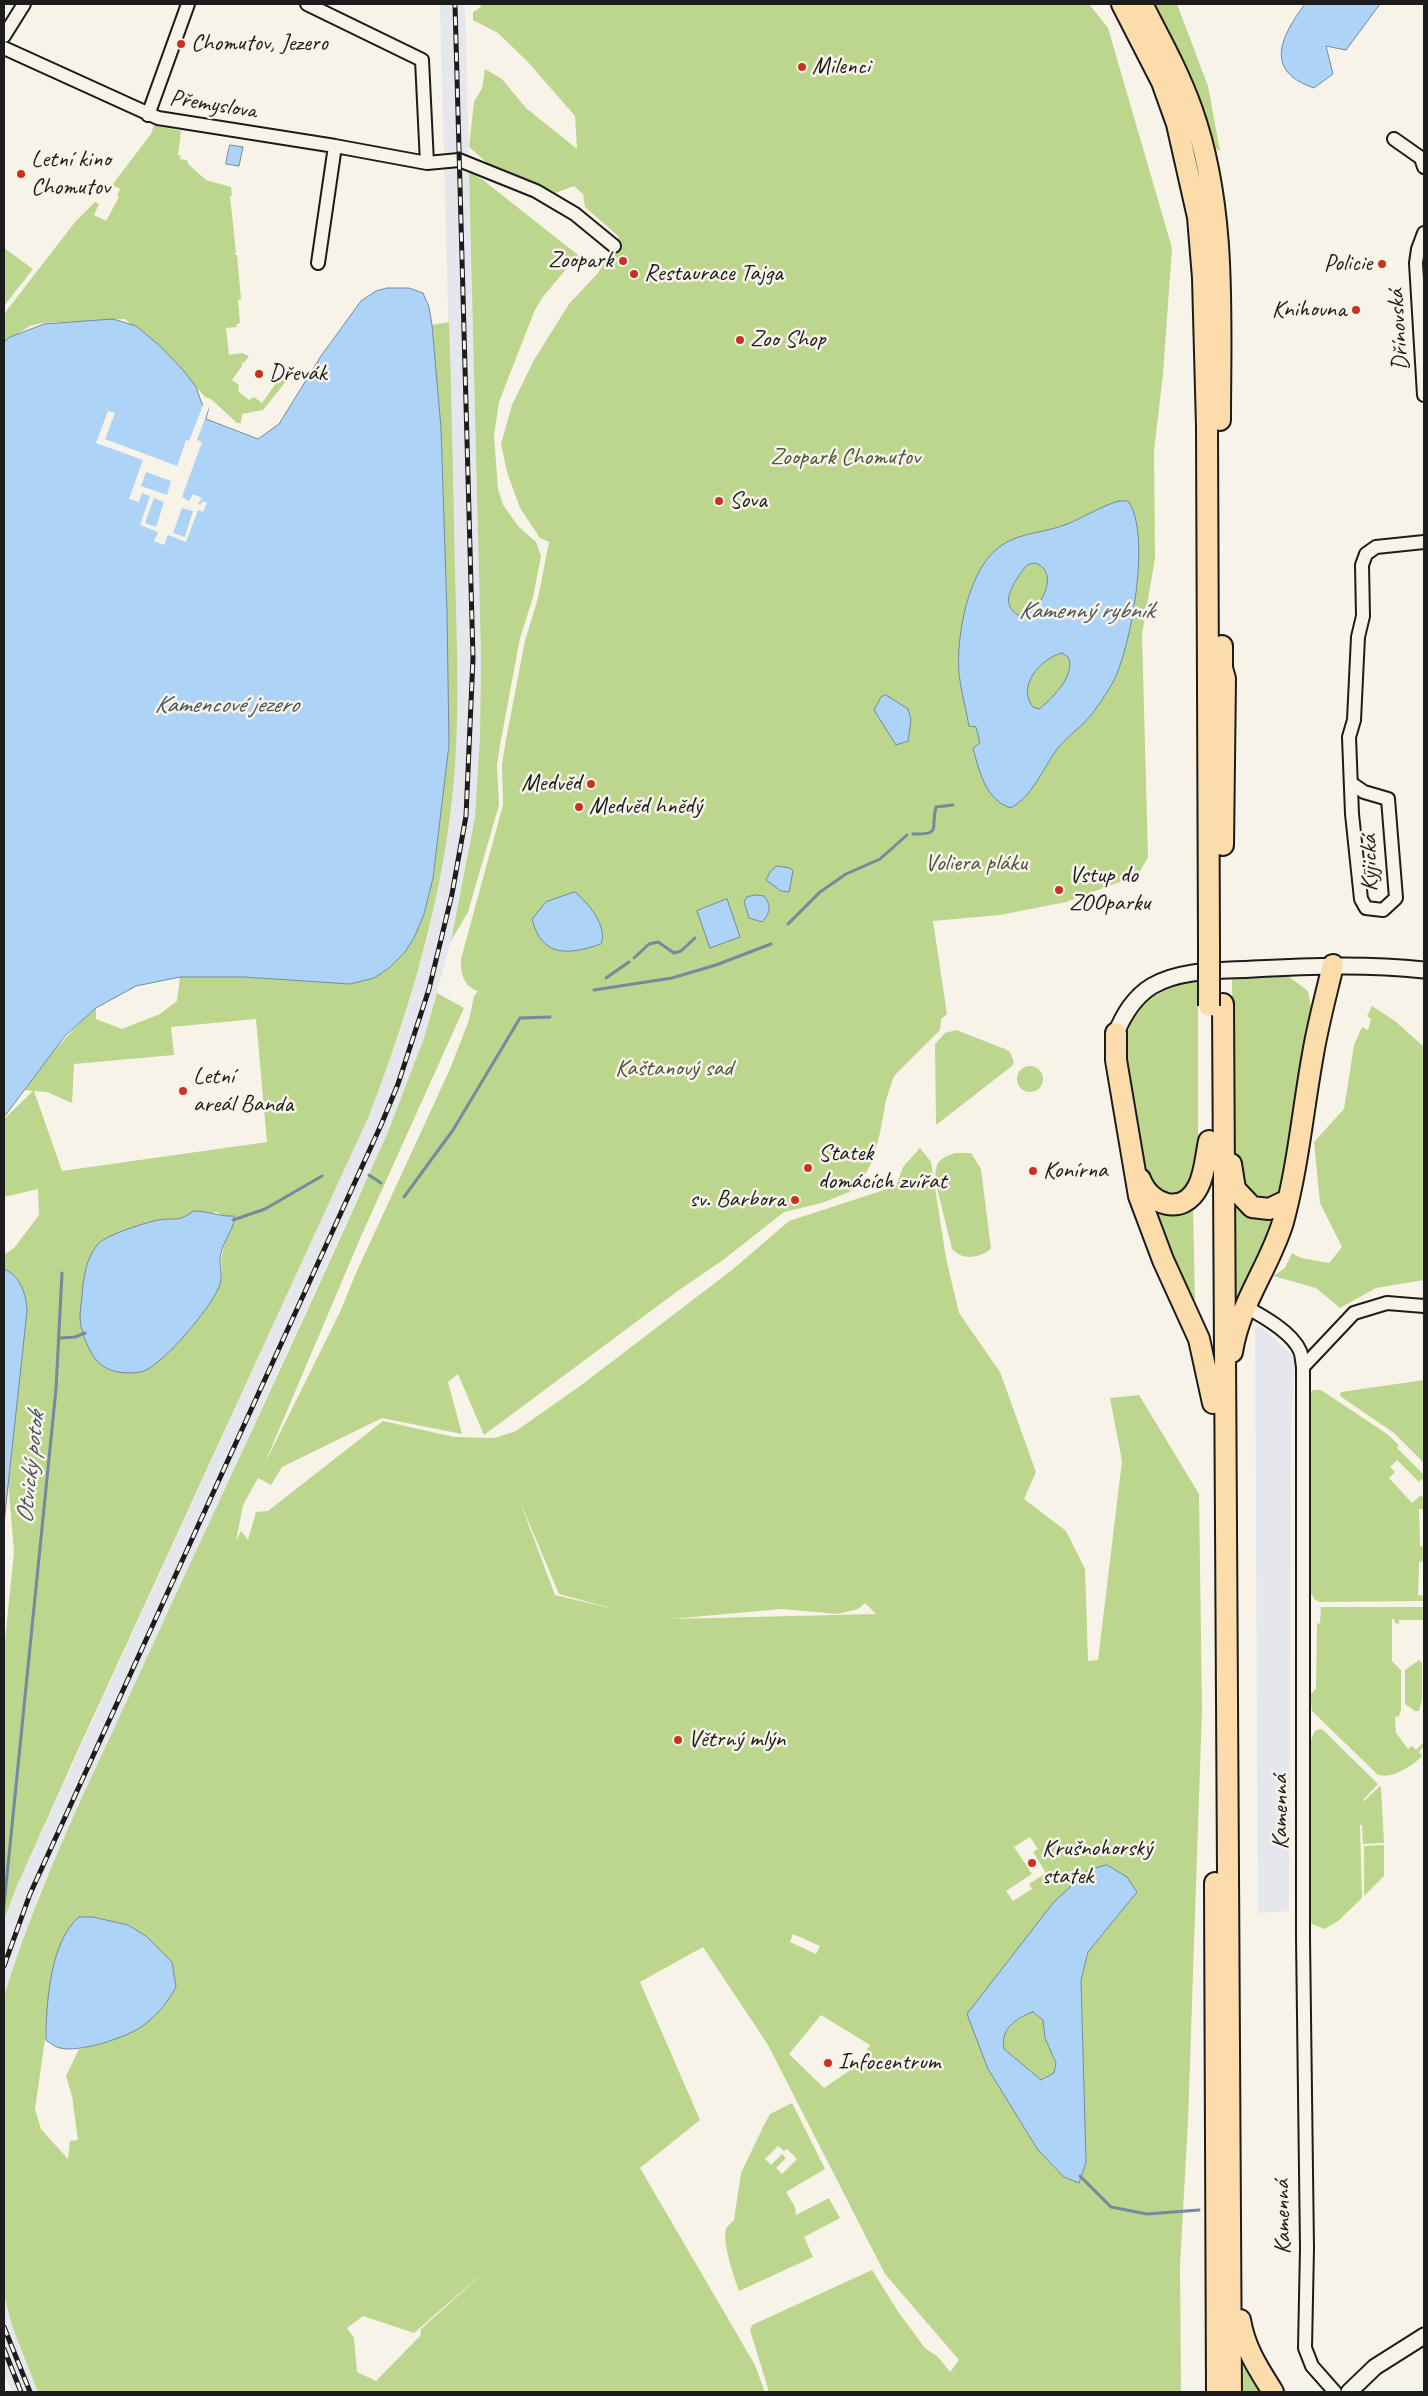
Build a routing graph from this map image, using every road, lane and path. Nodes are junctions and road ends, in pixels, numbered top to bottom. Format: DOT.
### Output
graph roads {
  1 [pos="24,4"];
  2 [pos="188,4"];
  3 [pos="307,4"];
  4 [pos="1122,4"];
  5 [pos="1142,4"];
  6 [pos="4,36"];
  7 [pos="4,48"];
  8 [pos="148,115"];
  9 [pos="1394,139"];
  10 [pos="335,146"];
  11 [pos="427,163"];
  12 [pos="1424,167"];
  13 [pos="1424,233"];
  14 [pos="614,246"];
  15 [pos="318,263"];
  16 [pos="1423,363"];
  17 [pos="1424,395"];
  18 [pos="1424,542"];
  19 [pos="1351,783"];
  20 [pos="1216,943"];
  21 [pos="1333,965"];
  22 [pos="1424,970"];
  23 [pos="1216,1005"];
  24 [pos="1116,1033"];
  25 [pos="1222,1116"];
  26 [pos="1209,1141"];
  27 [pos="1135,1165"];
  28 [pos="1288,1200"];
  29 [pos="1244,1306"];
  30 [pos="1424,1306"];
  31 [pos="1303,1367"];
  32 [pos="1218,1403"];
  33 [pos="1232,2279"];
  34 [pos="1424,2336"];
  35 [pos="1217,2392"];
  36 [pos="1231,2392"];
  37 [pos="1274,2392"];
  38 [pos="1335,2392"];
  39 [pos="1349,2392"];
  1 -- 6 [label="street"];
  2 -- 8 [label="street"];
  3 -- 11 [label="street"];
  4 -- 20 [label="highway"];
  5 -- 20 [label="highway"];
  7 -- 8 [label="street, Přemyslova"];
  8 -- 10 [label="street, Přemyslova"];
  9 -- 12 [label="street"];
  10 -- 11 [label="street, Přemyslova"];
  10 -- 15 [label="street"];
  11 -- 14 [label="street, Přemyslova"];
  13 -- 16 [label="street, Dřínovská"];
  16 -- 17 [label="street, Dřínovská"];
  18 -- 19 [label="street, Kyjická"];
  19 -- 19 [label="street, Kyjická"];
  20 -- 23 [label="highway, bridge"];
  21 -- 22 [label="street"];
  21 -- 24 [label="street"];
  21 -- 28 [label="highway"];
  23 -- 25 [label="highway"];
  23 -- 26 [label="highway"];
  24 -- 27 [label="highway"];
  25 -- 28 [label="highway"];
  25 -- 32 [label="highway"];
  26 -- 27 [label="highway"];
  26 -- 32 [label="highway"];
  27 -- 32 [label="highway"];
  28 -- 29 [label="highway"];
  29 -- 31 [label="street, Kamenná"];
  29 -- 32 [label="highway"];
  30 -- 31 [label="street"];
  31 -- 38 [label="street, Kamenná"];
  32 -- 33 [label="highway"];
  32 -- 35 [label="highway"];
  33 -- 36 [label="highway"];
  33 -- 37 [label="highway"];
  34 -- 39 [label="street"];
}
